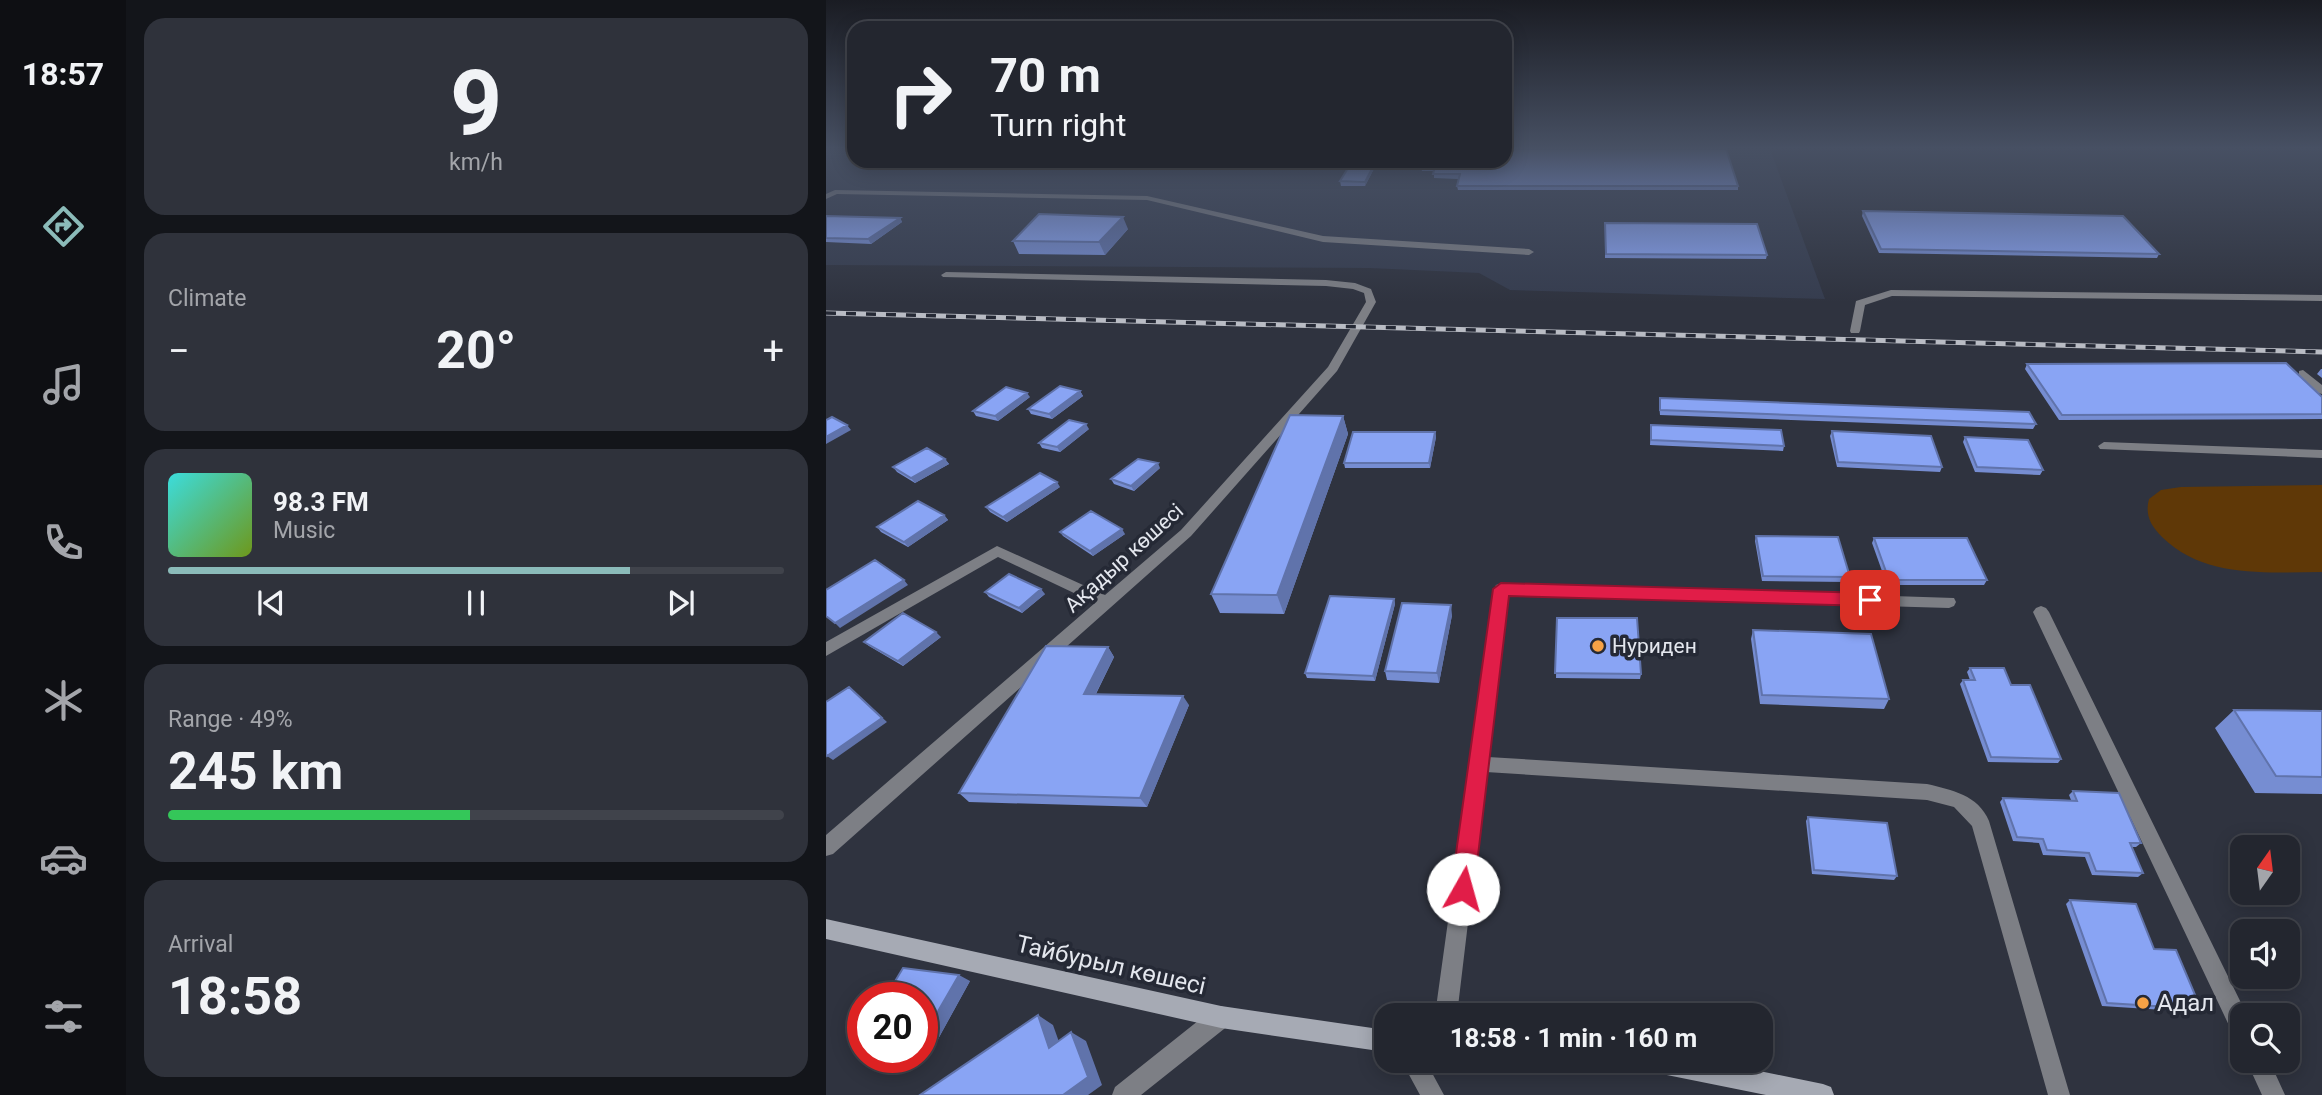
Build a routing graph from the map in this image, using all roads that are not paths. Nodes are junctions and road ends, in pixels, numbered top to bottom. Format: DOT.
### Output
graph roads {
  1 [pos="1156,200"];
  2 [pos="1528,252"];
  3 [pos="946,275"];
  4 [pos="2322,298"];
  5 [pos="1855,331"];
  6 [pos="2303,373"];
  7 [pos="2322,391"];
  8 [pos="2104,446"];
  9 [pos="2322,454"];
  10 [pos="1106,602"];
  11 [pos="1949,602"];
  12 [pos="2041,612"];
  13 [pos="826,650"];
  14 [pos="1479,764"];
  15 [pos="826,847"];
  16 [pos="826,929"];
  17 [pos="1448,1003"];
  18 [pos="2230,1003"];
  19 [pos="1221,1017"];
  20 [pos="1374,1039"];
  21 [pos="1420,1073"];
  22 [pos="1712,1073"];
  23 [pos="2263,1073"];
  24 [pos="1123,1095"];
  25 [pos="1433,1095"];
  26 [pos="1823,1095"];
  27 [pos="2059,1095"];
  28 [pos="2274,1095"];
  1 -- 2 [label="street"];
  3 -- 10 [label="street, Ақадыр көшесі"];
  4 -- 5 [label="street"];
  6 -- 7 [label="street"];
  8 -- 9 [label="street"];
  10 -- 13 [label="street"];
  10 -- 15 [label="street, Ақадыр көшесі"];
  11 -- 14 [label="street"];
  12 -- 18 [label="street"];
  14 -- 17 [label="street"];
  14 -- 27 [label="street"];
  16 -- 19 [label="main road, Тайбурыл көшесі"];
  19 -- 20 [label="main road, Тайбурыл көшесі"];
  19 -- 24 [label="street"];
  21 -- 25 [label="street"];
  22 -- 26 [label="main road"];
  23 -- 28 [label="street"];
}
